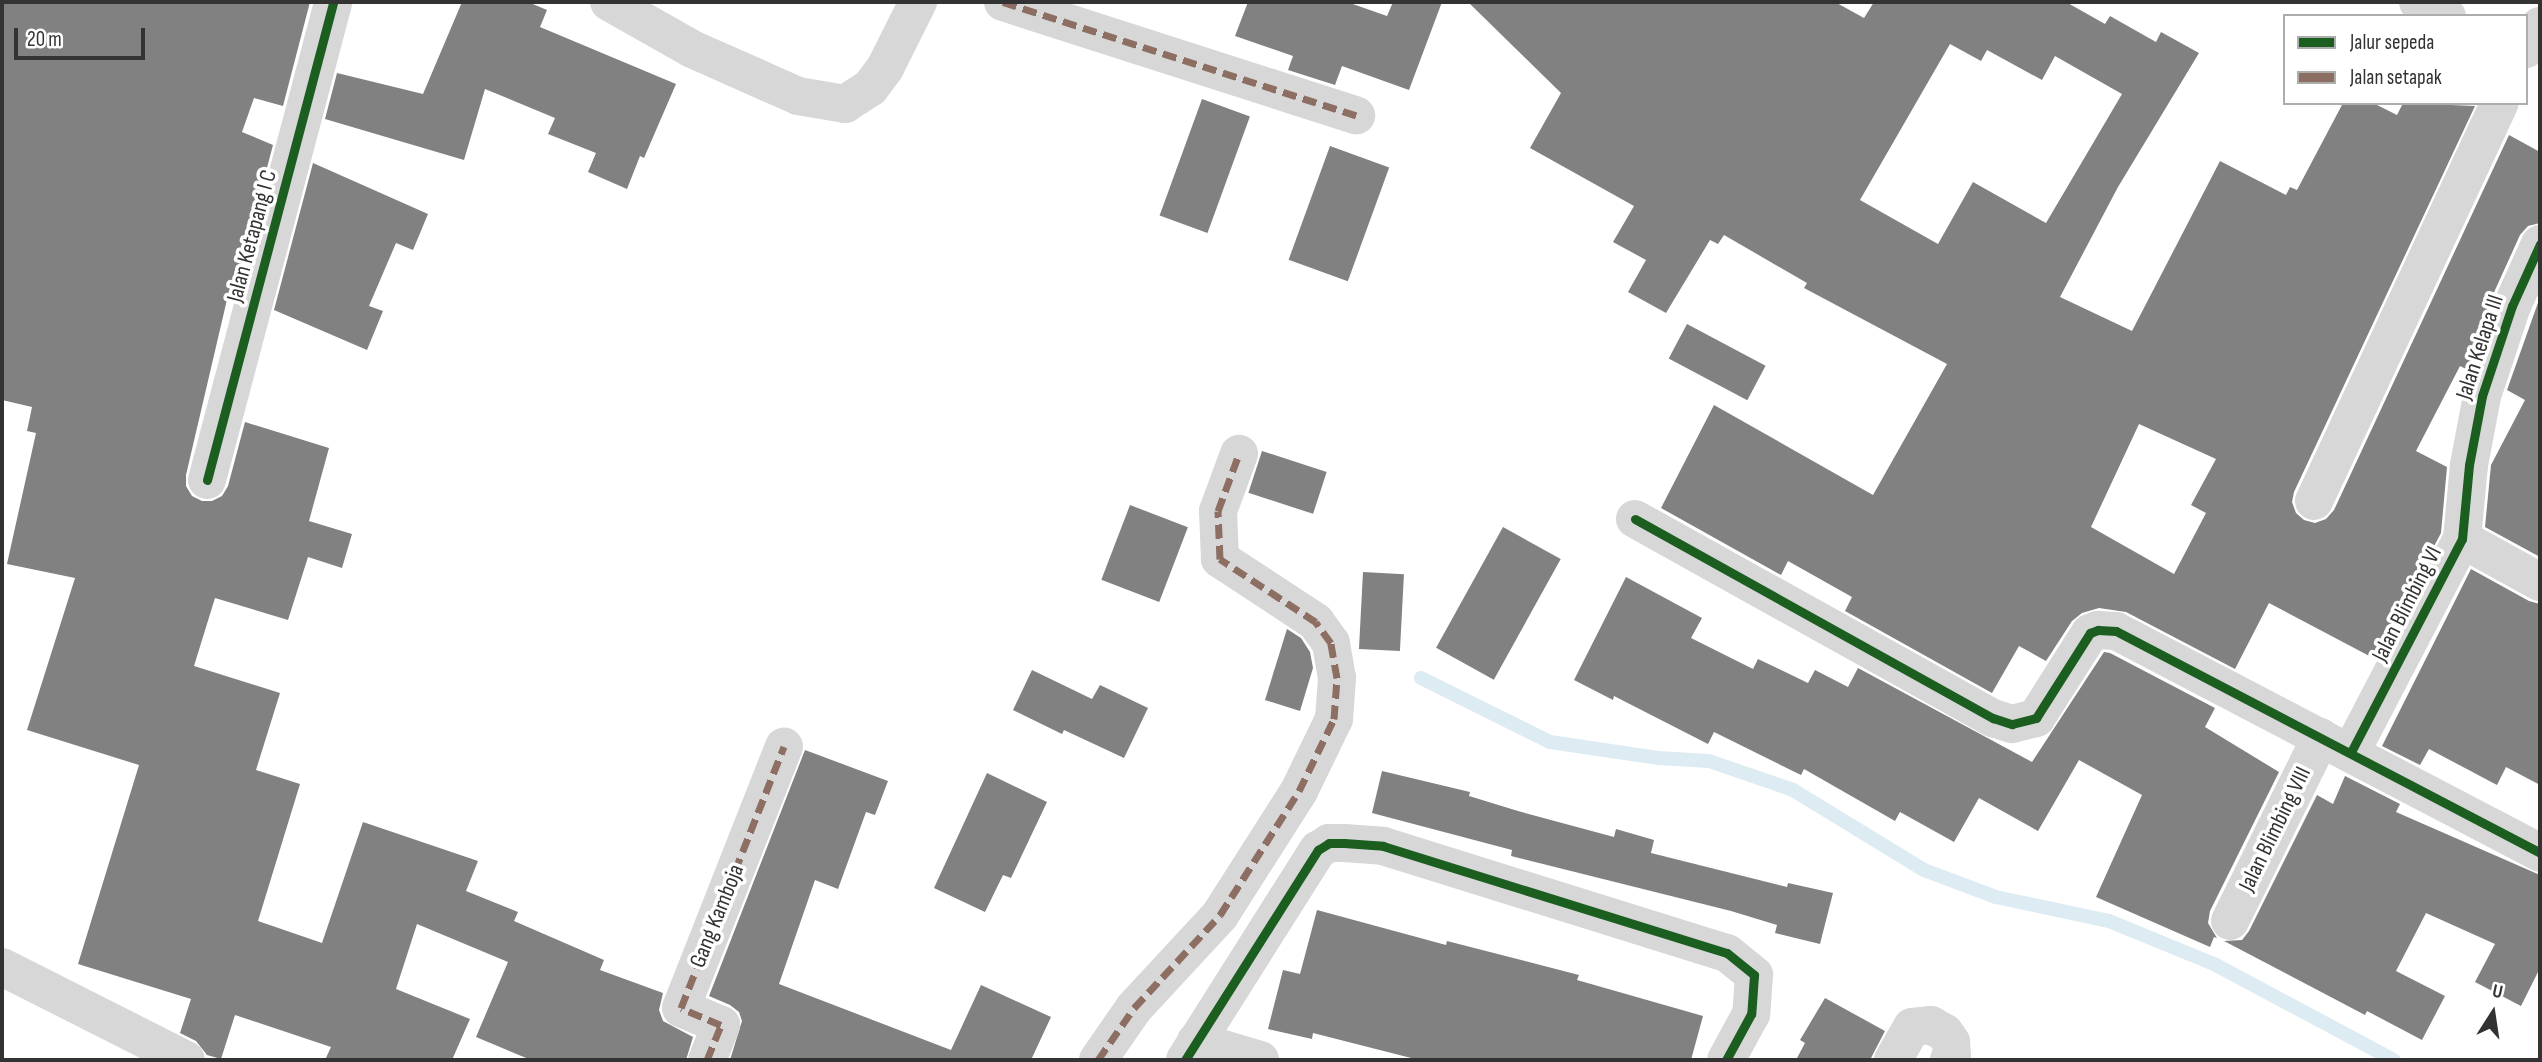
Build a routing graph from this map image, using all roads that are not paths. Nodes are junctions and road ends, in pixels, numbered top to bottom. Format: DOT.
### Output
graph roads {
  1 [pos="334,2"];
  2 [pos="609,2"];
  3 [pos="918,2"];
  4 [pos="1003,2"];
  5 [pos="2418,2"];
  6 [pos="2443,14"];
  7 [pos="2540,26"];
  8 [pos="2528,47"];
  9 [pos="2499,105"];
  10 [pos="1356,115"];
  11 [pos="2540,244"];
  12 [pos="1239,454"];
  13 [pos="2469,465"];
  14 [pos="207,480"];
  15 [pos="2314,501"];
  16 [pos="1635,519"];
  17 [pos="2462,539"];
  18 [pos="2540,582"];
  19 [pos="2336,745"];
  20 [pos="784,747"];
  21 [pos="2540,853"];
  22 [pos="2230,921"];
  23 [pos="2,967"];
  24 [pos="1191,1051"];
  25 [pos="186,1060"];
  26 [pos="707,1060"];
  27 [pos="1098,1060"];
  28 [pos="1260,1060"];
  29 [pos="1726,1060"];
  30 [pos="1893,1060"];
  31 [pos="1949,1060"];
  1 -- 14 [label="street, Jalan Ketapang I C"];
  2 -- 3 [label="street"];
  4 -- 10 [label="street"];
  5 -- 6 [label="street"];
  7 -- 8 [label="street"];
  9 -- 15 [label="street"];
  11 -- 13 [label="street, Jalan Kelapa III"];
  12 -- 27 [label="street"];
  13 -- 17 [label="street, Jalan Blimbing VI"];
  16 -- 19 [label="street"];
  17 -- 18 [label="street"];
  17 -- 19 [label="street, Jalan Blimbing VI"];
  19 -- 21 [label="street"];
  19 -- 22 [label="street, Jalan Blimbing VIII"];
  20 -- 26 [label="street, Gang Kamboja"];
  23 -- 25 [label="street"];
  24 -- 28 [label="street"];
  24 -- 29 [label="street"];
  30 -- 31 [label="street"];
}
